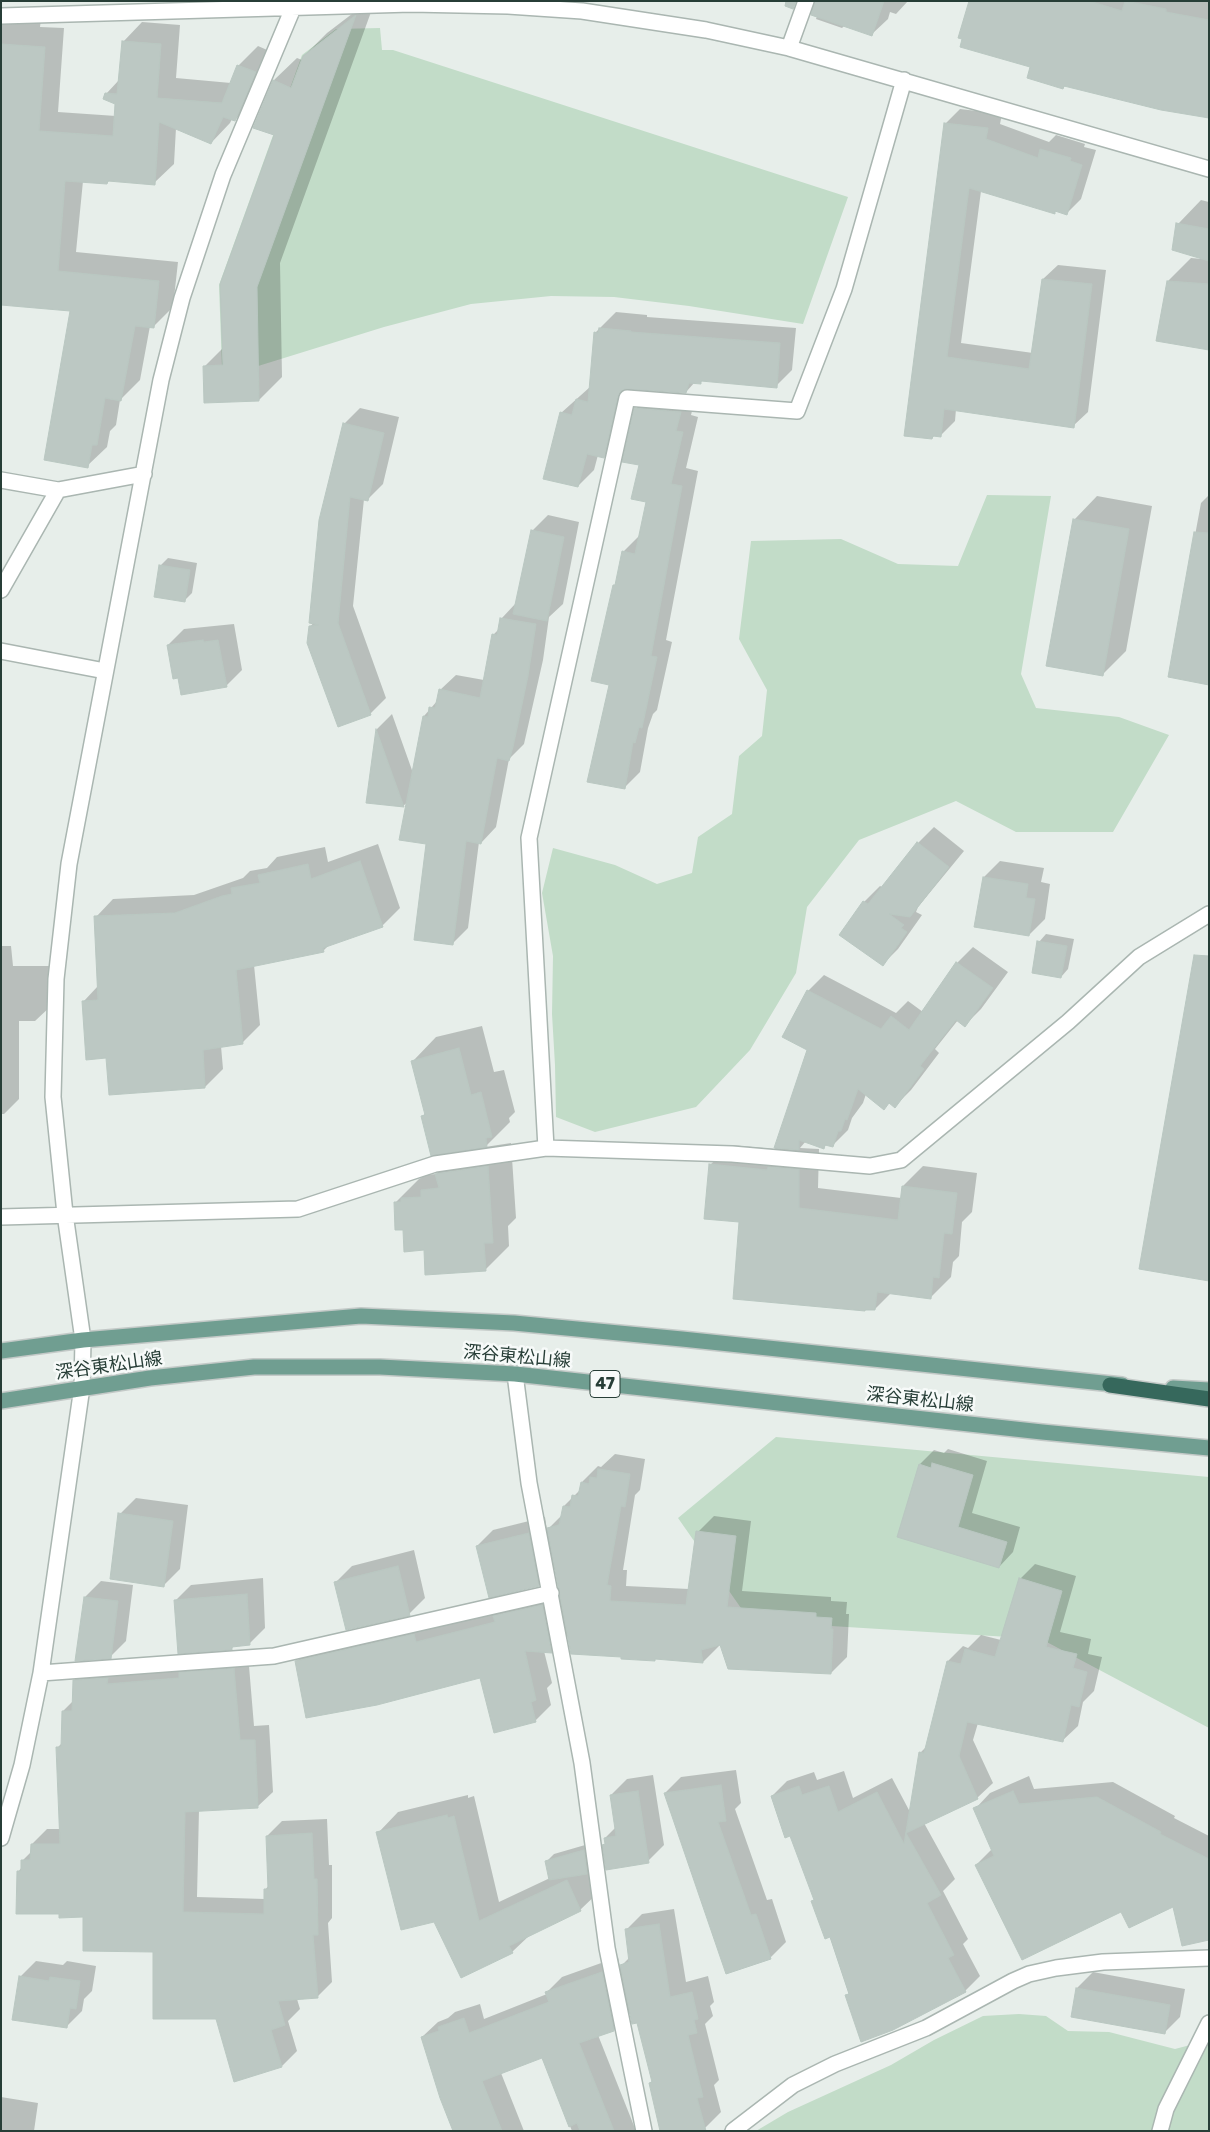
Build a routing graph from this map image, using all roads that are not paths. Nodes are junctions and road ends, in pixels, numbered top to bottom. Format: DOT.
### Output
graph roads {
  1 [pos="806,1"];
  2 [pos="295,4"];
  3 [pos="1,16"];
  4 [pos="789,48"];
  5 [pos="904,80"];
  6 [pos="1209,169"];
  7 [pos="144,474"];
  8 [pos="1,480"];
  9 [pos="58,490"];
  10 [pos="1,590"];
  11 [pos="1,651"];
  12 [pos="105,671"];
  13 [pos="1209,914"];
  14 [pos="546,1148"];
  15 [pos="65,1214"];
  16 [pos="1,1216"];
  17 [pos="82,1340"];
  18 [pos="1,1351"];
  19 [pos="516,1374"];
  20 [pos="1110,1385"];
  21 [pos="82,1387"];
  22 [pos="1209,1390"];
  23 [pos="1209,1399"];
  24 [pos="1,1401"];
  25 [pos="1209,1448"];
  26 [pos="551,1593"];
  27 [pos="41,1674"];
  28 [pos="1,1838"];
  29 [pos="1209,1958"];
  30 [pos="1209,2023"];
  31 [pos="644,2131"];
  32 [pos="733,2131"];
  33 [pos="1160,2131"];
  1 -- 4 [label="street"];
  2 -- 3 [label="street"];
  2 -- 4 [label="street"];
  2 -- 7 [label="street"];
  4 -- 5 [label="street"];
  5 -- 6 [label="street"];
  5 -- 14 [label="street"];
  7 -- 9 [label="street"];
  7 -- 12 [label="street"];
  8 -- 9 [label="street"];
  9 -- 10 [label="street"];
  11 -- 12 [label="street"];
  12 -- 15 [label="street"];
  13 -- 14 [label="street"];
  14 -- 15 [label="street"];
  15 -- 16 [label="street"];
  15 -- 17 [label="street"];
  17 -- 18 [label="main road, 深谷東松山線"];
  17 -- 20 [label="main road, 深谷東松山線"];
  17 -- 21 [label="street"];
  19 -- 21 [label="main road, 深谷東松山線 / 47"];
  19 -- 25 [label="main road, 深谷東松山線 / 47"];
  19 -- 26 [label="street"];
  20 -- 22 [label="main road, 深谷東松山線"];
  20 -- 23 [label="highway"];
  21 -- 24 [label="main road, 深谷東松山線 / 47"];
  21 -- 27 [label="street"];
  26 -- 27 [label="street"];
  26 -- 31 [label="street"];
  27 -- 28 [label="street"];
  29 -- 32 [label="street"];
  30 -- 33 [label="street"];
}
